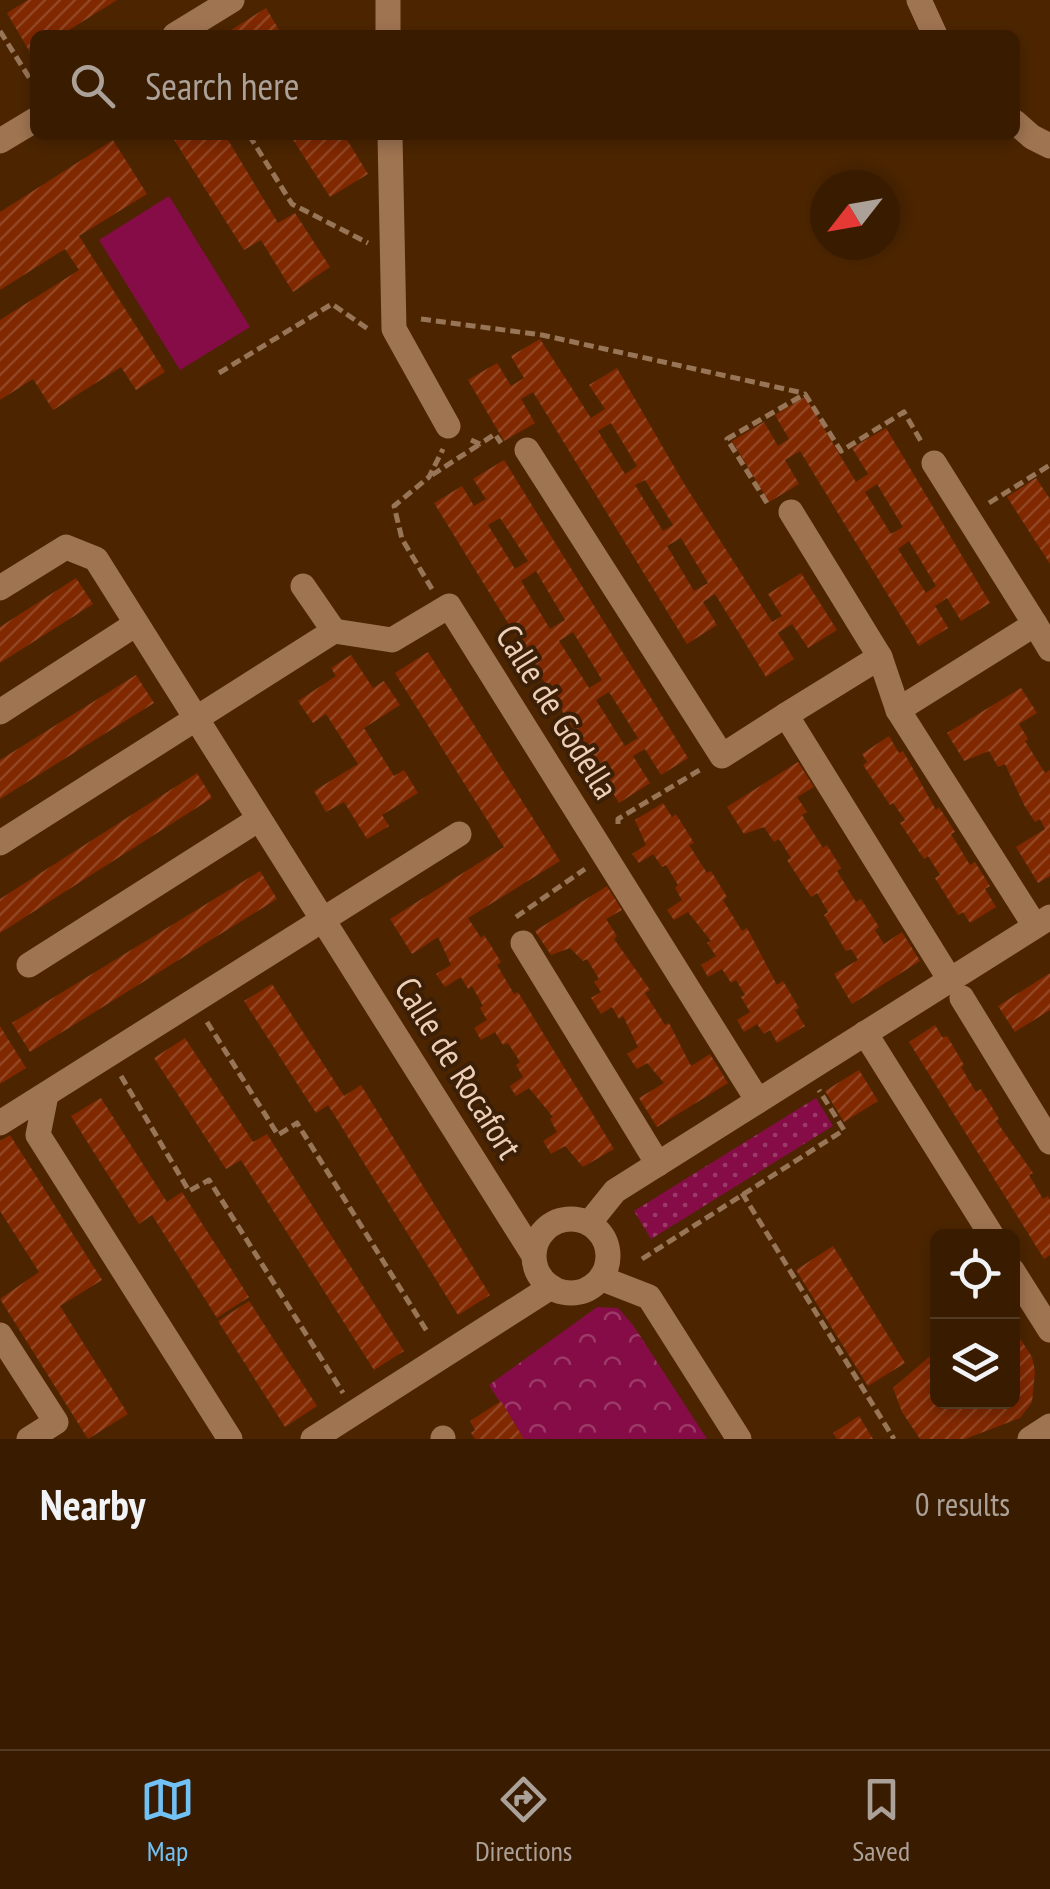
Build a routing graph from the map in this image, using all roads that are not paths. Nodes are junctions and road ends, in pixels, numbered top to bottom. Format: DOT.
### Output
graph roads {
  1 [pos="232,0"];
  2 [pos="388,0"];
  3 [pos="919,0"];
  4 [pos="183,30"];
  5 [pos="388,30"];
  6 [pos="933,30"];
  7 [pos="30,123"];
  8 [pos="1020,126"];
  9 [pos="390,140"];
  10 [pos="0,142"];
  11 [pos="1050,146"];
  12 [pos="448,426"];
  13 [pos="527,450"];
  14 [pos="934,463"];
  15 [pos="791,512"];
  16 [pos="303,586"];
  17 [pos="0,588"];
  18 [pos="136,624"];
  19 [pos="1035,624"];
  20 [pos="334,630"];
  21 [pos="1050,649"];
  22 [pos="880,657"];
  23 [pos="898,710"];
  24 [pos="0,712"];
  25 [pos="786,715"];
  26 [pos="196,719"];
  27 [pos="259,819"];
  28 [pos="460,834"];
  29 [pos="0,843"];
  30 [pos="322,920"];
  31 [pos="1042,922"];
  32 [pos="522,944"];
  33 [pos="28,965"];
  34 [pos="956,989"];
  35 [pos="865,1033"];
  36 [pos="46,1095"];
  37 [pos="758,1101"];
  38 [pos="0,1122"];
  39 [pos="1050,1142"];
  40 [pos="658,1164"];
  41 [pos="590,1222"];
  42 [pos="988,1229"];
  43 [pos="533,1254"];
  44 [pos="1020,1277"];
  45 [pos="603,1279"];
  46 [pos="551,1287"];
  47 [pos="1040,1293"];
  48 [pos="1050,1330"];
  49 [pos="0,1336"];
  50 [pos="1050,1426"];
  51 [pos="29,1439"];
  52 [pos="230,1439"];
  53 [pos="314,1439"];
  54 [pos="739,1439"];
  55 [pos="1030,1439"];
  1 -- 4 [label="street"];
  2 -- 5 [label="street"];
  3 -- 6 [label="street"];
  7 -- 10 [label="street"];
  8 -- 11 [label="street"];
  9 -- 12 [label="street"];
  13 -- 25 [label="street"];
  14 -- 19 [label="street"];
  15 -- 22 [label="street"];
  16 -- 20 [label="street"];
  17 -- 18 [label="street, Calle de Rocafort"];
  18 -- 24 [label="street"];
  18 -- 26 [label="street, Calle de Rocafort"];
  19 -- 21 [label="street"];
  19 -- 23 [label="street"];
  20 -- 26 [label="street"];
  20 -- 37 [label="street, Calle de Godella"];
  22 -- 23 [label="street"];
  22 -- 25 [label="street"];
  23 -- 31 [label="street"];
  25 -- 34 [label="street"];
  26 -- 27 [label="street, Calle de Rocafort"];
  26 -- 29 [label="street"];
  27 -- 30 [label="street, Calle de Rocafort"];
  27 -- 33 [label="street"];
  28 -- 30 [label="street"];
  30 -- 36 [label="street"];
  30 -- 43 [label="street, Calle de Rocafort"];
  31 -- 34 [label="street"];
  32 -- 40 [label="street"];
  34 -- 35 [label="street"];
  34 -- 39 [label="street"];
  35 -- 37 [label="street"];
  35 -- 42 [label="street"];
  36 -- 38 [label="street"];
  36 -- 52 [label="street"];
  37 -- 40 [label="street"];
  40 -- 41 [label="street"];
  41 -- 43 [label="street"];
  41 -- 45 [label="street"];
  43 -- 46 [label="street"];
  44 -- 47 [label="street"];
  45 -- 46 [label="street"];
  45 -- 54 [label="street"];
  46 -- 53 [label="street"];
  47 -- 48 [label="street"];
  49 -- 51 [label="street"];
  50 -- 55 [label="street"];
}
